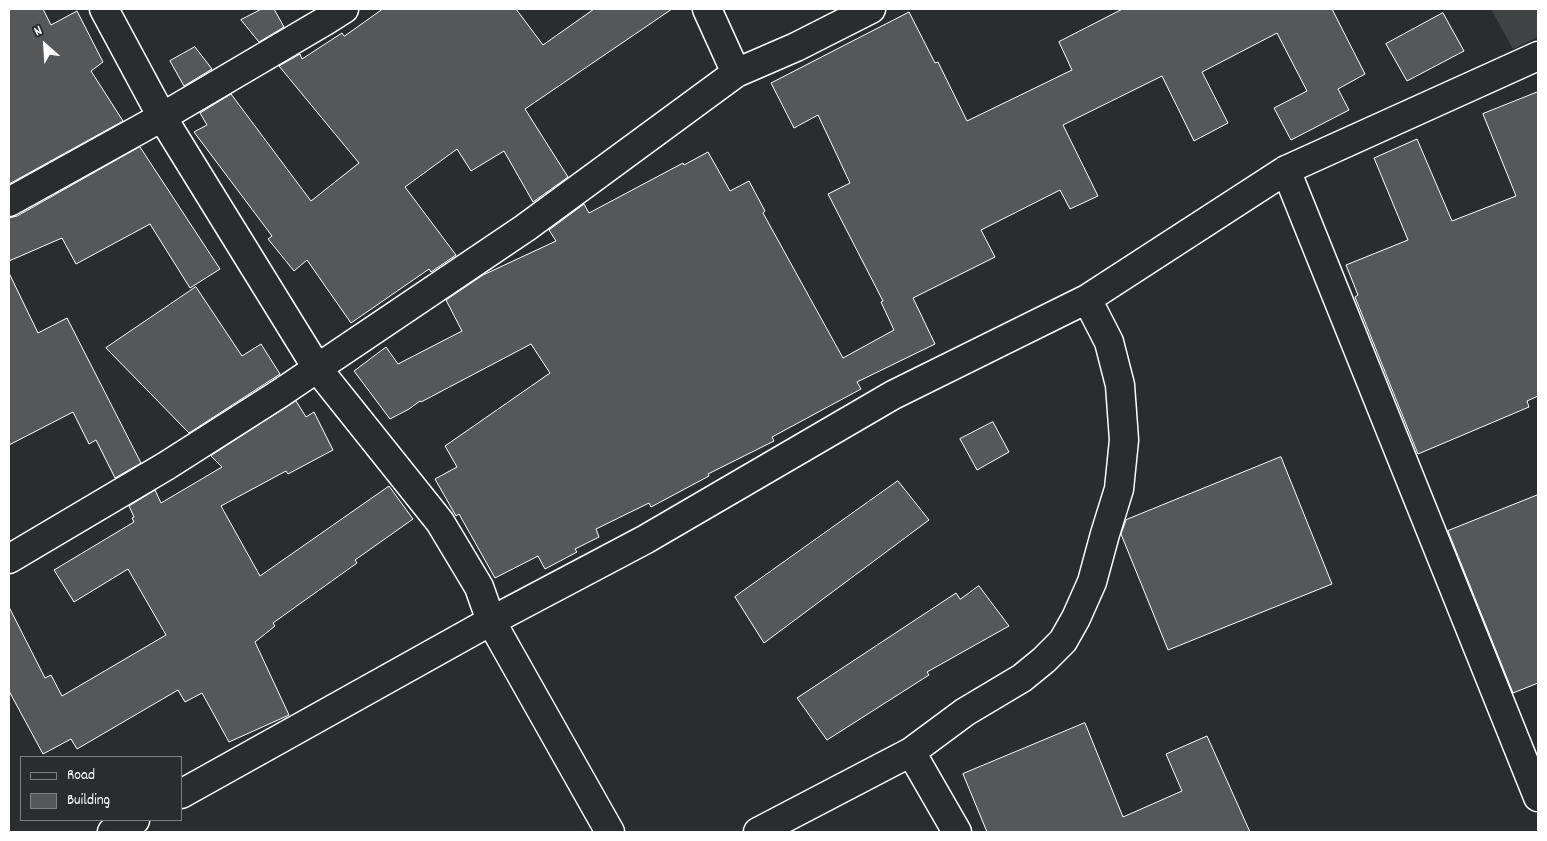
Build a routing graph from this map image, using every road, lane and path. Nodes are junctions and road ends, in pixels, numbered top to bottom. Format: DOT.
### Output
graph roads {
  1 [pos="104,9"];
  2 [pos="344,9"];
  3 [pos="707,9"];
  4 [pos="871,9"];
  5 [pos="1538,56"];
  6 [pos="736,73"];
  7 [pos="162,117"];
  8 [pos="1286,170"];
  9 [pos="9,202"];
  10 [pos="1087,299"];
  11 [pos="317,368"];
  12 [pos="9,559"];
  13 [pos="491,620"];
  14 [pos="911,752"];
  15 [pos="182,793"];
  16 [pos="1538,797"];
  17 [pos="133,821"];
  18 [pos="112,832"];
  19 [pos="610,832"];
  20 [pos="758,832"];
  21 [pos="957,832"];
  1 -- 7 [label="street"];
  2 -- 7 [label="street"];
  3 -- 6 [label="street"];
  4 -- 6 [label="street"];
  5 -- 8 [label="street"];
  6 -- 11 [label="street"];
  7 -- 9 [label="street"];
  7 -- 11 [label="street"];
  8 -- 10 [label="street"];
  8 -- 16 [label="street"];
  10 -- 13 [label="street"];
  10 -- 14 [label="street"];
  11 -- 12 [label="street"];
  11 -- 13 [label="street"];
  13 -- 15 [label="street"];
  13 -- 19 [label="street"];
  14 -- 20 [label="street"];
  14 -- 21 [label="street"];
  17 -- 18 [label="street"];
}
